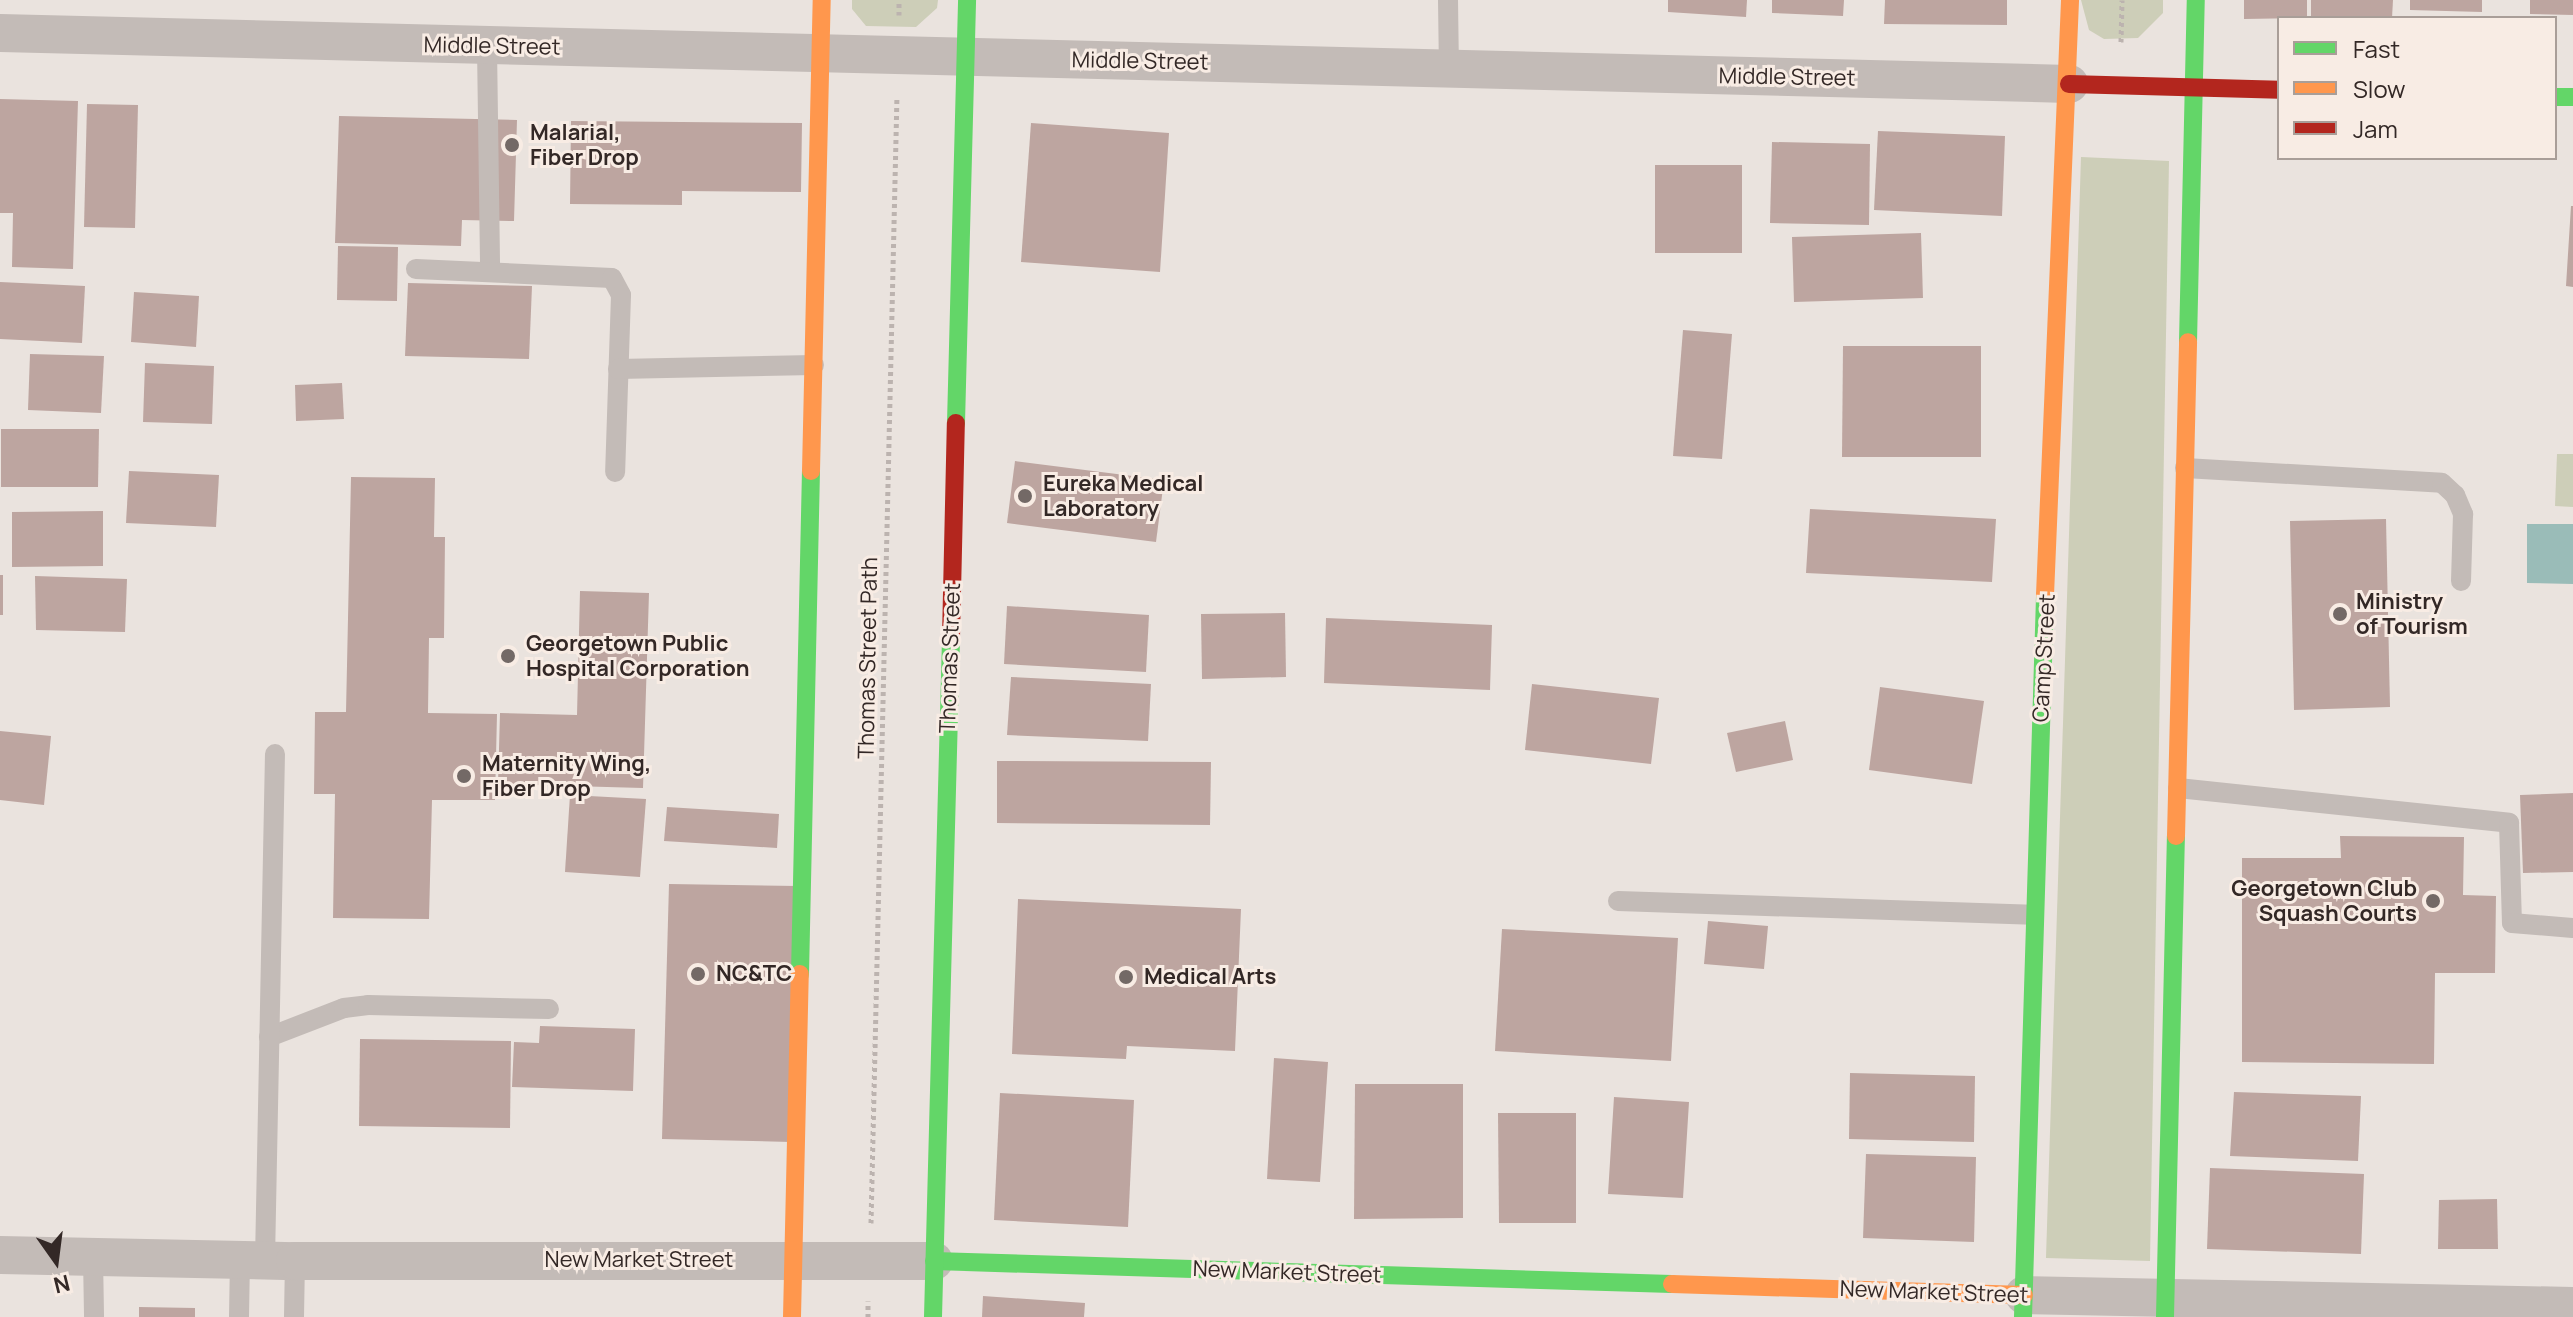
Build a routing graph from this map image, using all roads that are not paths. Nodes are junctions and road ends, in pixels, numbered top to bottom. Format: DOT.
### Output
graph roads {
  1 [pos="822,0"];
  2 [pos="967,0"];
  3 [pos="1448,0"];
  4 [pos="2070,0"];
  5 [pos="2196,0"];
  6 [pos="0,33"];
  7 [pos="487,47"];
  8 [pos="821,52"];
  9 [pos="966,56"];
  10 [pos="1449,69"];
  11 [pos="2069,84"];
  12 [pos="2194,88"];
  13 [pos="2277,90"];
  14 [pos="416,269"];
  15 [pos="490,269"];
  16 [pos="814,365"];
  17 [pos="618,369"];
  18 [pos="2185,468"];
  19 [pos="615,472"];
  20 [pos="2461,581"];
  21 [pos="275,754"];
  22 [pos="2178,788"];
  23 [pos="1618,901"];
  24 [pos="2032,915"];
  25 [pos="2573,928"];
  26 [pos="549,1009"];
  27 [pos="269,1037"];
  28 [pos="0,1255"];
  29 [pos="93,1257"];
  30 [pos="794,1259"];
  31 [pos="267,1260"];
  32 [pos="934,1261"];
  33 [pos="2024,1306"];
  34 [pos="2573,1306"];
  35 [pos="2165,1308"];
  36 [pos="94,1317"];
  37 [pos="239,1317"];
  38 [pos="294,1317"];
  39 [pos="792,1317"];
  40 [pos="933,1317"];
  1 -- 8 [label="street"];
  2 -- 9 [label="street, Thomas Street"];
  3 -- 10 [label="lane"];
  4 -- 11 [label="street, Camp Street"];
  5 -- 12 [label="street"];
  6 -- 7 [label="street, Middle Street"];
  7 -- 8 [label="street, Middle Street"];
  7 -- 15 [label="lane"];
  8 -- 9 [label="street, Middle Street"];
  8 -- 16 [label="street"];
  9 -- 10 [label="street, Middle Street"];
  9 -- 32 [label="street, Thomas Street"];
  10 -- 11 [label="street, Middle Street"];
  11 -- 12 [label="street, Middle Street"];
  11 -- 24 [label="street, Camp Street"];
  12 -- 13 [label="street, Middle Street"];
  12 -- 18 [label="street"];
  14 -- 15 [label="lane"];
  15 -- 17 [label="lane"];
  16 -- 17 [label="lane"];
  16 -- 30 [label="street"];
  17 -- 19 [label="lane"];
  18 -- 20 [label="lane"];
  18 -- 22 [label="street"];
  21 -- 27 [label="lane"];
  22 -- 25 [label="lane"];
  22 -- 35 [label="street"];
  23 -- 24 [label="lane"];
  24 -- 33 [label="street, Camp Street"];
  26 -- 27 [label="lane"];
  27 -- 31 [label="lane"];
  28 -- 29 [label="street, New Market Street"];
  29 -- 31 [label="street, New Market Street"];
  29 -- 36 [label="lane"];
  30 -- 31 [label="street, New Market Street"];
  30 -- 32 [label="street, New Market Street"];
  30 -- 39 [label="street"];
  31 -- 37 [label="lane"];
  31 -- 38 [label="lane"];
  32 -- 33 [label="street, New Market Street"];
  32 -- 40 [label="street, Thomas Street"];
  33 -- 35 [label="street, New Market Street"];
  34 -- 35 [label="street, New Market Street"];
}
